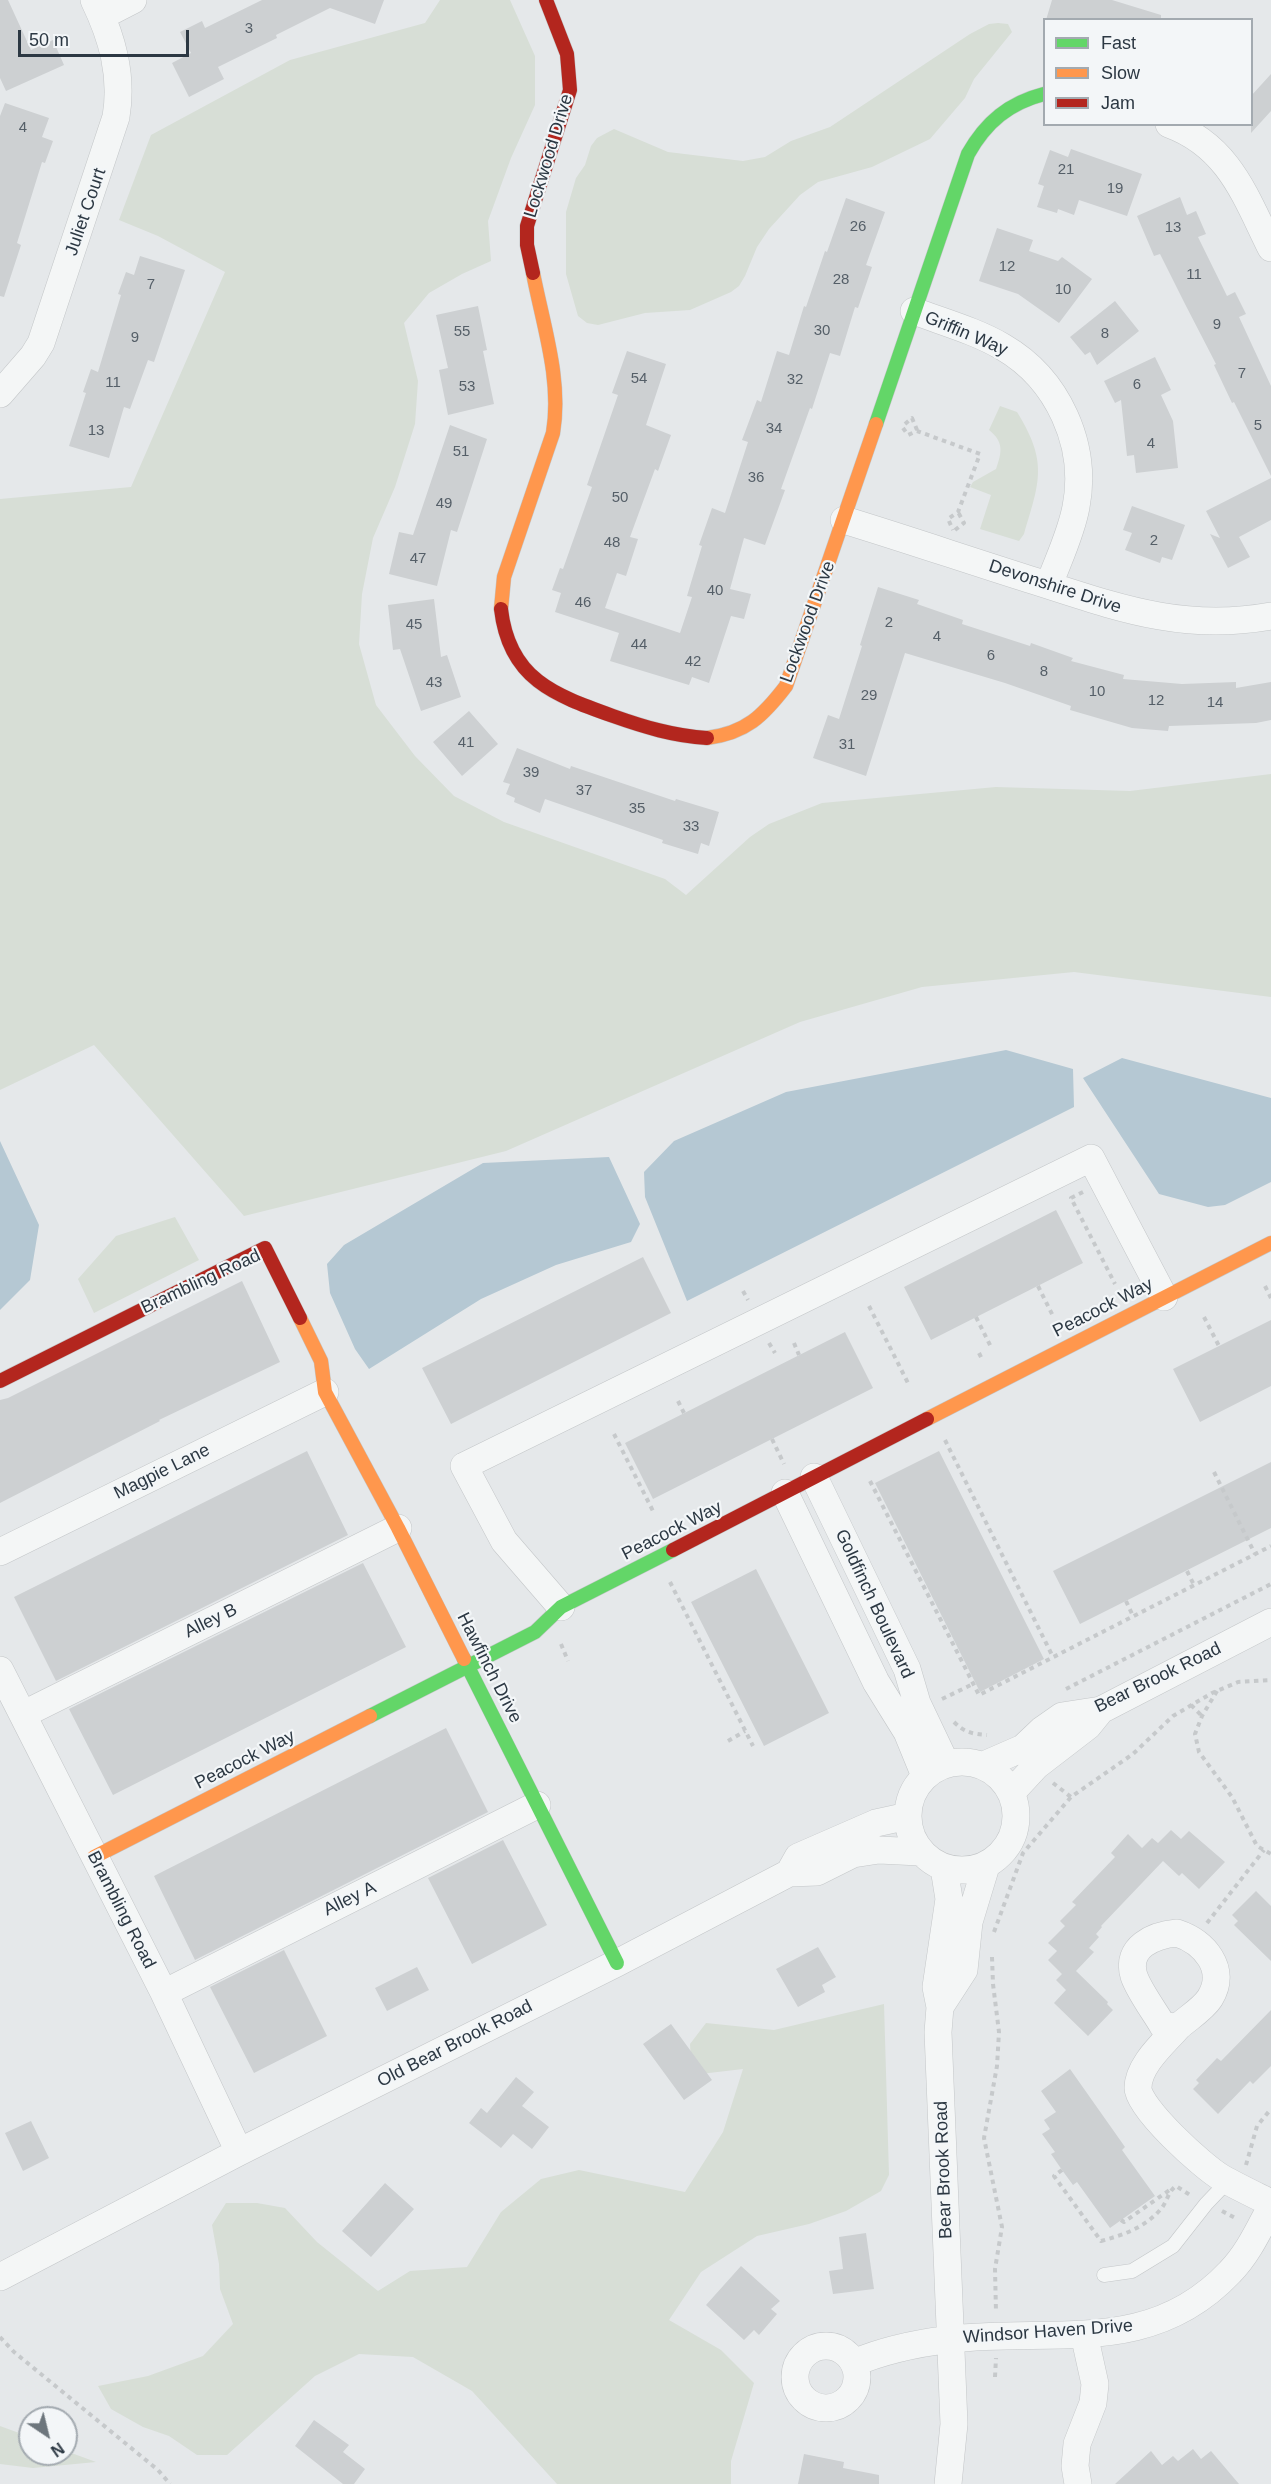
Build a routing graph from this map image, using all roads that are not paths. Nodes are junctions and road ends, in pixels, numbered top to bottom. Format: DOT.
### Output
graph roads {
  1 [pos="133,0"];
  2 [pos="546,0"];
  3 [pos="98,8"];
  4 [pos="1043,94"];
  5 [pos="1173,126"];
  6 [pos="1271,248"];
  7 [pos="914,311"];
  8 [pos="0,394"];
  9 [pos="843,520"];
  10 [pos="1048,585"];
  11 [pos="1271,616"];
  12 [pos="1271,1244"];
  13 [pos="1164,1297"];
  14 [pos="0,1381"];
  15 [pos="325,1392"];
  16 [pos="814,1477"];
  17 [pos="785,1493"];
  18 [pos="398,1528"];
  19 [pos="0,1552"];
  20 [pos="561,1607"];
  21 [pos="1271,1622"];
  22 [pos="467,1667"];
  23 [pos="0,1670"];
  24 [pos="1101,1710"];
  25 [pos="24,1714"];
  26 [pos="984,1765"];
  27 [pos="935,1770"];
  28 [pos="1011,1793"];
  29 [pos="537,1805"];
  30 [pos="908,1816"];
  31 [pos="920,1852"];
  32 [pos="94,1857"];
  33 [pos="987,1866"];
  34 [pos="944,1868"];
  35 [pos="789,1873"];
  36 [pos="617,1963"];
  37 [pos="164,1993"];
  38 [pos="940,2007"];
  39 [pos="1178,2027"];
  40 [pos="239,2152"];
  41 [pos="1232,2185"];
  42 [pos="1271,2205"];
  43 [pos="1104,2275"];
  44 [pos="0,2277"];
  45 [pos="1084,2334"];
  46 [pos="951,2339"];
  47 [pos="854,2363"];
  48 [pos="948,2484"];
  49 [pos="1078,2484"];
  1 -- 3 [label="street"];
  2 -- 9 [label="street, Lockwood Drive"];
  3 -- 8 [label="street, Juliet Court"];
  4 -- 7 [label="street, Lockwood Drive"];
  5 -- 6 [label="street"];
  7 -- 9 [label="street, Lockwood Drive"];
  7 -- 10 [label="street, Griffin Way"];
  9 -- 10 [label="street, Devonshire Drive"];
  10 -- 11 [label="street, Devonshire Drive"];
  12 -- 13 [label="street, Peacock Way"];
  13 -- 16 [label="street, Peacock Way"];
  13 -- 20 [label="street"];
  14 -- 15 [label="street, Brambling Road"];
  15 -- 18 [label="street, Hawfinch Drive"];
  15 -- 19 [label="street, Magpie Lane"];
  16 -- 17 [label="street, Peacock Way"];
  16 -- 27 [label="street, Goldfinch Boulevard"];
  17 -- 20 [label="street, Peacock Way"];
  17 -- 27 [label="street, Goldfinch Boulevard"];
  18 -- 22 [label="street, Hawfinch Drive"];
  18 -- 25 [label="street, Alley B"];
  20 -- 22 [label="street, Peacock Way"];
  21 -- 24 [label="street, Bear Brook Road"];
  22 -- 29 [label="street, Hawfinch Drive"];
  22 -- 32 [label="street, Peacock Way"];
  23 -- 25 [label="street, Brambling Road"];
  24 -- 26 [label="street, Bear Brook Road"];
  24 -- 28 [label="street"];
  25 -- 32 [label="street, Brambling Road"];
  26 -- 27 [label="street, Bear Brook Road"];
  26 -- 28 [label="street"];
  27 -- 30 [label="street"];
  28 -- 33 [label="street, Bear Brook Road"];
  29 -- 36 [label="street, Hawfinch Drive"];
  29 -- 37 [label="street, Alley A"];
  30 -- 31 [label="street"];
  30 -- 35 [label="street"];
  31 -- 34 [label="street"];
  31 -- 35 [label="street, Old Bear Brook Road"];
  32 -- 37 [label="street, Brambling Road"];
  33 -- 34 [label="street"];
  33 -- 38 [label="street, Bear Brook Road"];
  34 -- 38 [label="street"];
  35 -- 36 [label="street, Old Bear Brook Road"];
  36 -- 40 [label="street, Old Bear Brook Road"];
  37 -- 40 [label="street, Brambling Road"];
  38 -- 46 [label="street, Bear Brook Road"];
  39 -- 41 [label="street"];
  40 -- 44 [label="street, Old Bear Brook Road"];
  41 -- 42 [label="street"];
  41 -- 43 [label="lane"];
  42 -- 45 [label="street, Windsor Haven Drive"];
  45 -- 46 [label="street, Windsor Haven Drive"];
  45 -- 49 [label="street"];
  46 -- 47 [label="street, Windsor Haven Drive"];
  46 -- 48 [label="street, Bear Brook Road"];
}
